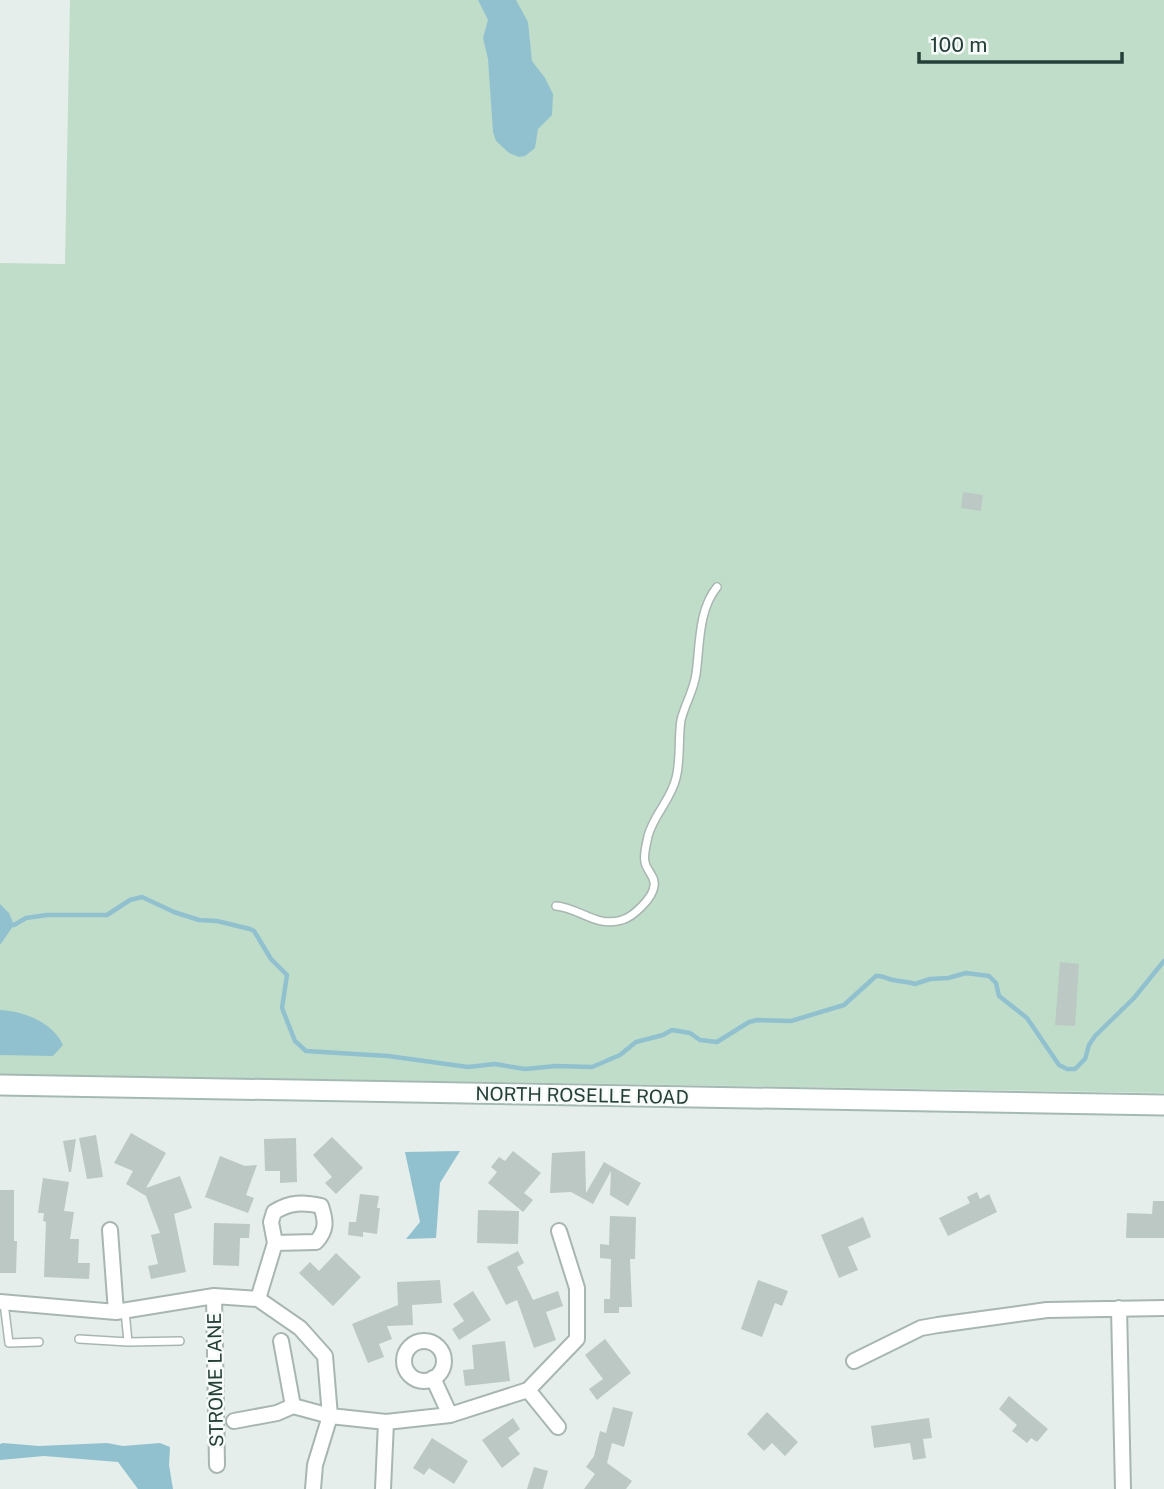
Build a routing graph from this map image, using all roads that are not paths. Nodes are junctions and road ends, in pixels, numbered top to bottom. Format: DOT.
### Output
graph roads {
  1 [pos="717,587"];
  2 [pos="556,906"];
  3 [pos="0,1085"];
  4 [pos="1164,1105"];
  5 [pos="110,1230"];
  6 [pos="559,1231"];
  7 [pos="275,1243"];
  8 [pos="214,1296"];
  9 [pos="258,1299"];
  10 [pos="2,1302"];
  11 [pos="1164,1307"];
  12 [pos="1119,1308"];
  13 [pos="120,1311"];
  14 [pos="79,1339"];
  15 [pos="180,1341"];
  16 [pos="281,1341"];
  17 [pos="39,1342"];
  18 [pos="128,1342"];
  19 [pos="9,1343"];
  20 [pos="0,1345"];
  21 [pos="854,1361"];
  22 [pos="433,1378"];
  23 [pos="528,1391"];
  24 [pos="293,1406"];
  25 [pos="450,1415"];
  26 [pos="330,1416"];
  27 [pos="234,1421"];
  28 [pos="386,1422"];
  29 [pos="558,1427"];
  30 [pos="217,1465"];
  31 [pos="313,1489"];
  32 [pos="383,1489"];
  33 [pos="1123,1489"];
  1 -- 2 [label="lane"];
  3 -- 4 [label="main road, NORTH ROSELLE ROAD"];
  5 -- 13 [label="street"];
  6 -- 23 [label="street"];
  7 -- 9 [label="street"];
  8 -- 9 [label="street"];
  8 -- 13 [label="street"];
  8 -- 30 [label="street, STROME LANE"];
  9 -- 26 [label="street"];
  10 -- 13 [label="street"];
  10 -- 19 [label="lane"];
  11 -- 12 [label="street"];
  12 -- 21 [label="street"];
  12 -- 33 [label="street"];
  13 -- 18 [label="lane"];
  14 -- 18 [label="lane"];
  15 -- 18 [label="lane"];
  16 -- 24 [label="street"];
  17 -- 19 [label="lane"];
  19 -- 20 [label="lane"];
  22 -- 25 [label="street"];
  23 -- 25 [label="street"];
  23 -- 29 [label="street"];
  24 -- 26 [label="street"];
  24 -- 27 [label="street"];
  25 -- 28 [label="street"];
  26 -- 28 [label="street"];
  26 -- 31 [label="street"];
  28 -- 32 [label="street"];
}
